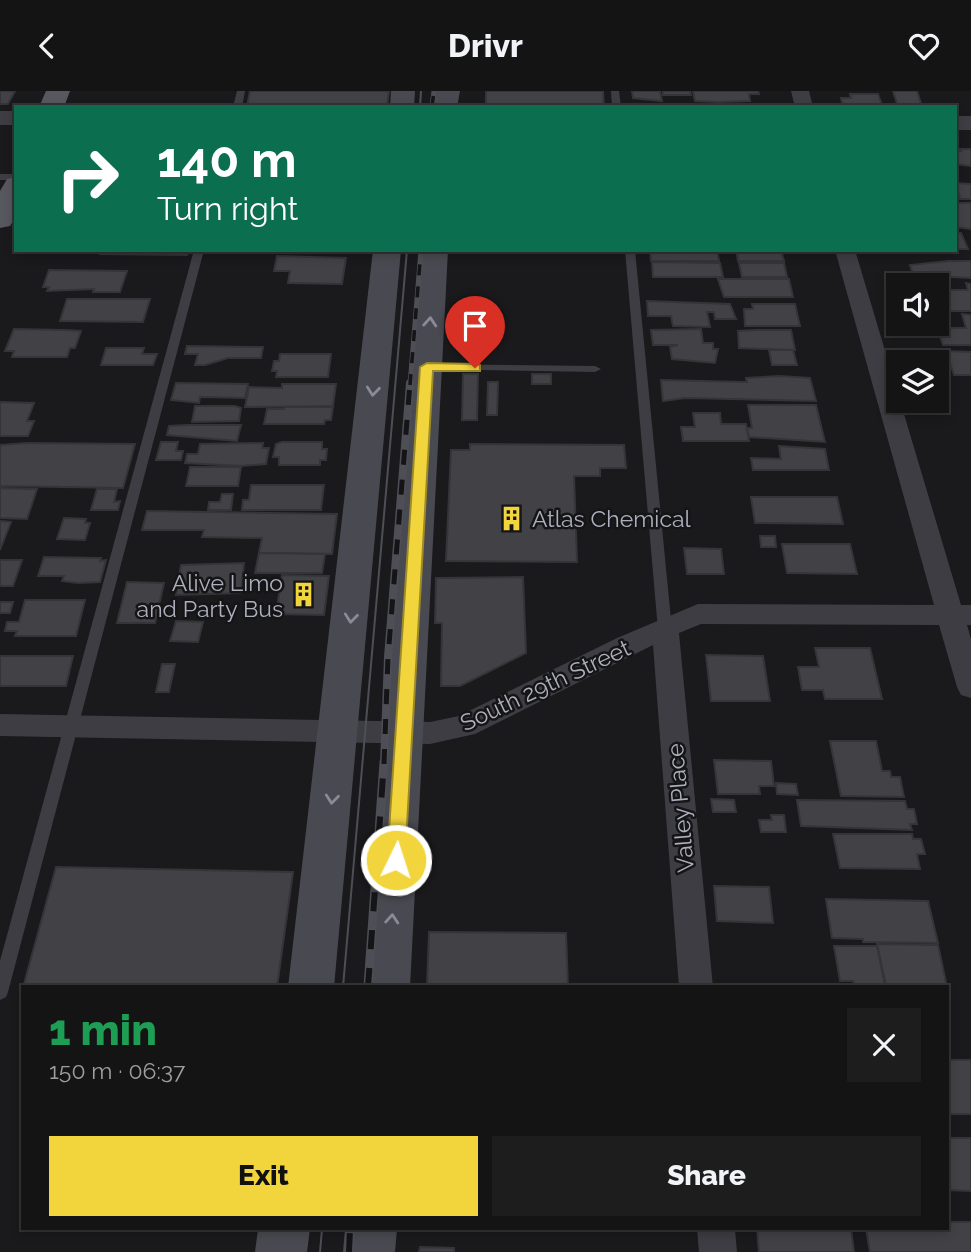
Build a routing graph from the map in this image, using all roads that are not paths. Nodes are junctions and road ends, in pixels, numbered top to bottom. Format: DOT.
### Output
graph roads {
  1 [pos="14,189"];
  2 [pos="0,220"];
  3 [pos="198,252"];
  4 [pos="387,252"];
  5 [pos="435,252"];
  6 [pos="630,252"];
  7 [pos="846,252"];
  8 [pos="427,367"];
  9 [pos="595,369"];
  10 [pos="961,615"];
  11 [pos="665,629"];
  12 [pos="971,687"];
  13 [pos="0,725"];
  14 [pos="72,725"];
  15 [pos="339,731"];
  16 [pos="404,733"];
  17 [pos="311,985"];
  18 [pos="387,985"];
  19 [pos="696,985"];
  20 [pos="0,992"];
  21 [pos="284,1230"];
  22 [pos="370,1230"];
  23 [pos="716,1230"];
  24 [pos="281,1252"];
  25 [pos="369,1252"];
  26 [pos="718,1252"];
  1 -- 2 [label="main road"];
  3 -- 14 [label="lane"];
  4 -- 15 [label="main road, one-way"];
  8 -- 5 [label="main road, one-way"];
  6 -- 11 [label="lane"];
  7 -- 10 [label="street"];
  8 -- 9 [label="lane"];
  8 -- 16 [label="main road"];
  10 -- 11 [label="street, South 29th Street"];
  10 -- 12 [label="street"];
  11 -- 16 [label="street, South 29th Street"];
  11 -- 19 [label="street, Valley Place"];
  13 -- 14 [label="street, South 29th Street"];
  14 -- 15 [label="street, South 29th Street"];
  14 -- 20 [label="lane"];
  15 -- 16 [label="street, South 29th Street"];
  15 -- 17 [label="main road, one-way"];
  18 -- 16 [label="main road, one-way"];
  21 -- 24 [label="main road"];
  22 -- 25 [label="main road"];
  23 -- 26 [label="street"];
}
